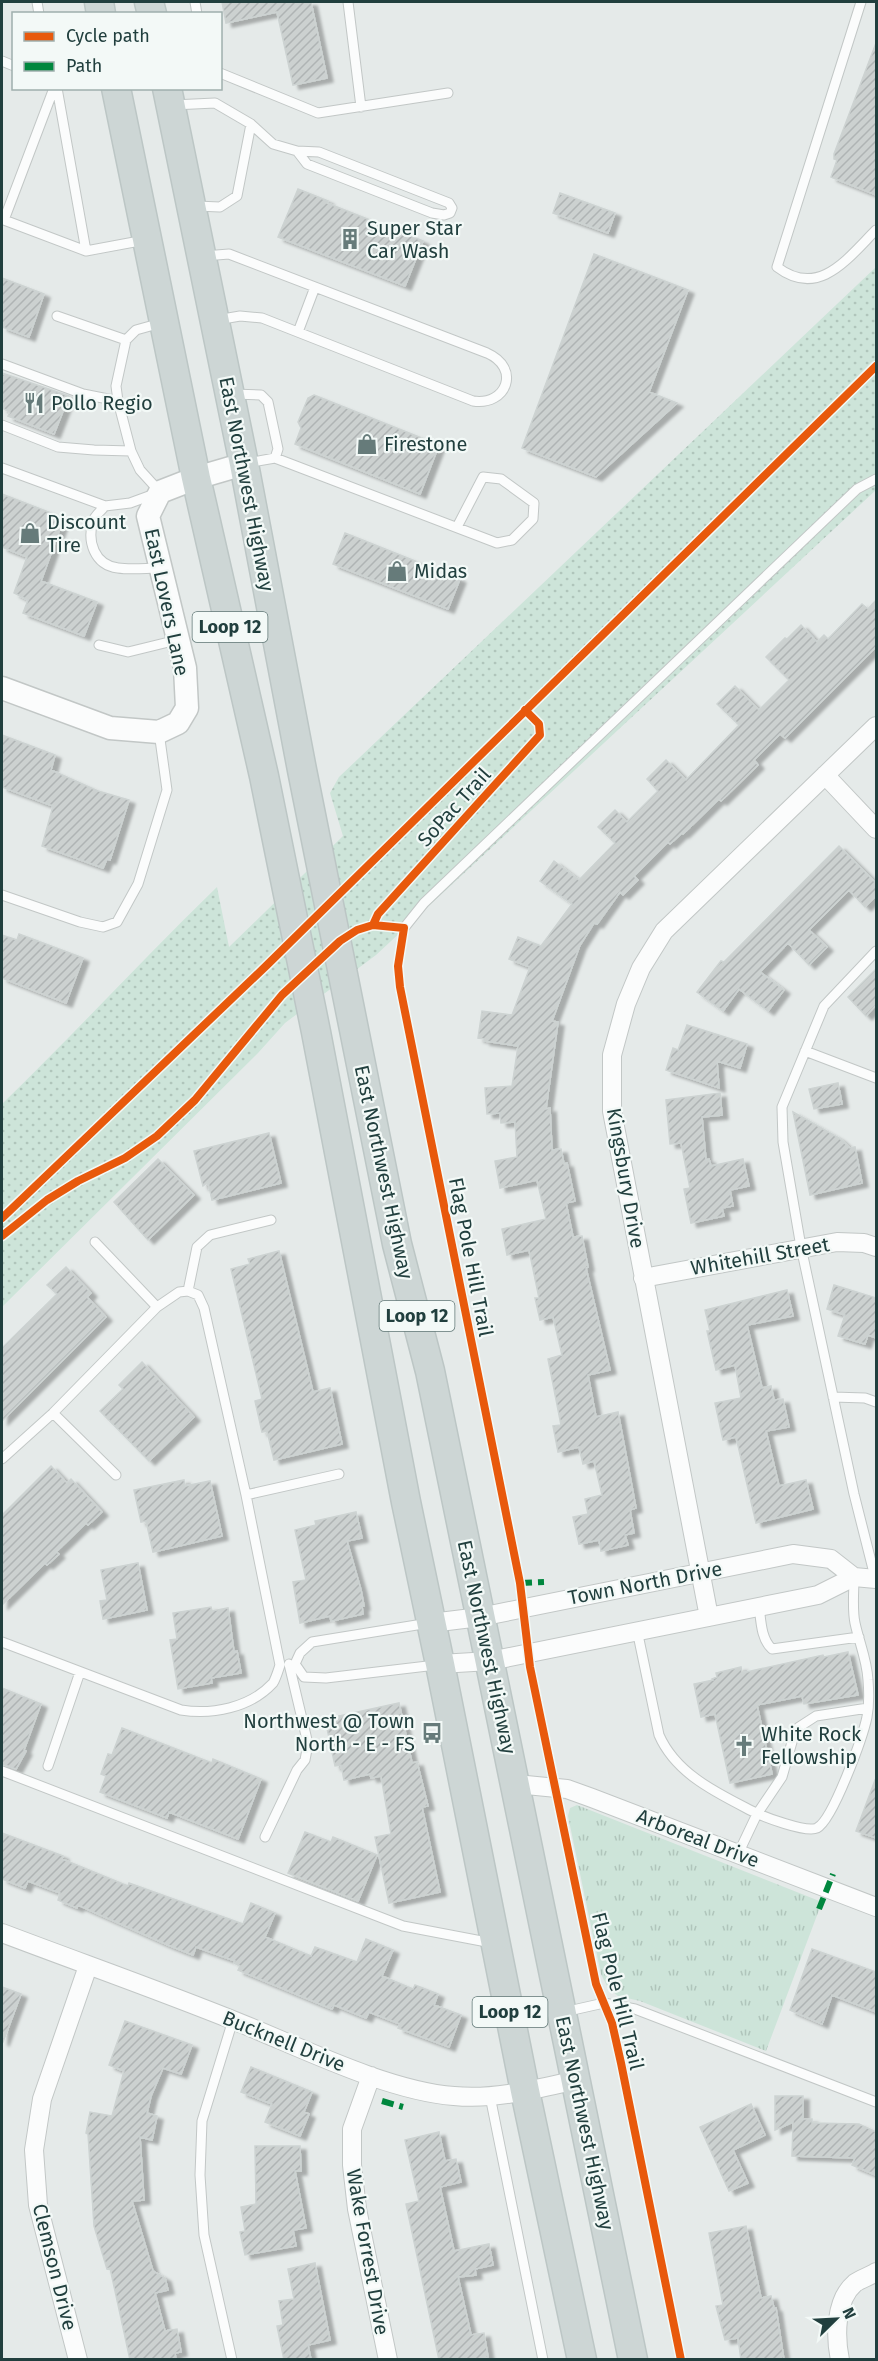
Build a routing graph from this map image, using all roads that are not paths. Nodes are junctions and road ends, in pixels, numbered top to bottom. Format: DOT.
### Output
graph roads {
  1 [pos="348,2"];
  2 [pos="861,2"];
  3 [pos="222,75"];
  4 [pos="54,90"];
  5 [pos="55,90"];
  6 [pos="116,90"];
  7 [pos="448,93"];
  8 [pos="169,97"];
  9 [pos="361,107"];
  10 [pos="251,124"];
  11 [pos="297,151"];
  12 [pos="191,206"];
  13 [pos="876,230"];
  14 [pos="147,240"];
  15 [pos="86,251"];
  16 [pos="201,256"];
  17 [pos="315,287"];
  18 [pos="57,315"];
  19 [pos="214,320"];
  20 [pos="164,322"];
  21 [pos="298,332"];
  22 [pos="126,340"];
  23 [pos="2,364"];
  24 [pos="230,394"];
  25 [pos="118,401"];
  26 [pos="2,425"];
  27 [pos="131,451"];
  28 [pos="275,458"];
  29 [pos="244,464"];
  30 [pos="2,468"];
  31 [pos="196,478"];
  32 [pos="876,479"];
  33 [pos="160,492"];
  34 [pos="105,506"];
  35 [pos="457,527"];
  36 [pos="160,568"];
  37 [pos="179,639"];
  38 [pos="99,645"];
  39 [pos="2,688"];
  40 [pos="876,726"];
  41 [pos="159,732"];
  42 [pos="825,776"];
  43 [pos="876,829"];
  44 [pos="2,895"];
  45 [pos="404,928"];
  46 [pos="876,951"];
  47 [pos="805,1051"];
  48 [pos="876,1078"];
  49 [pos="271,1220"];
  50 [pos="95,1242"];
  51 [pos="876,1247"];
  52 [pos="801,1248"];
  53 [pos="643,1278"];
  54 [pos="188,1291"];
  55 [pos="157,1307"];
  56 [pos="833,1397"];
  57 [pos="876,1402"];
  58 [pos="53,1413"];
  59 [pos="2,1459"];
  60 [pos="339,1474"];
  61 [pos="116,1475"];
  62 [pos="246,1495"];
  63 [pos="701,1571"];
  64 [pos="854,1577"];
  65 [pos="876,1581"];
  66 [pos="759,1606"];
  67 [pos="480,1617"];
  68 [pos="709,1617"];
  69 [pos="431,1623"];
  70 [pos="637,1630"];
  71 [pos="859,1637"];
  72 [pos="2,1642"];
  73 [pos="490,1661"];
  74 [pos="441,1664"];
  75 [pos="288,1665"];
  76 [pos="80,1672"];
  77 [pos="868,1708"];
  78 [pos="48,1766"];
  79 [pos="2,1771"];
  80 [pos="516,1784"];
  81 [pos="757,1814"];
  82 [pos="265,1837"];
  83 [pos="738,1854"];
  84 [pos="876,1907"];
  85 [pos="2,1933"];
  86 [pos="497,1944"];
  87 [pos="88,1966"];
  88 [pos="562,2012"];
  89 [pos="233,2020"];
  90 [pos="371,2076"];
  91 [pos="576,2080"];
  92 [pos="525,2091"];
  93 [pos="490,2096"];
  94 [pos="876,2102"];
  95 [pos="876,2272"];
  96 [pos="78,2360"];
  97 [pos="232,2360"];
  98 [pos="388,2360"];
  99 [pos="543,2360"];
  100 [pos="582,2360"];
  101 [pos="633,2360"];
  102 [pos="840,2360"];
  1 -- 9 [label="lane"];
  2 -- 13 [label="lane"];
  3 -- 9 [label="lane"];
  4 -- 15 [label="lane"];
  5 -- 15 [label="lane"];
  6 -- 14 [label="main road, East Northwest Highway / Loop 12"];
  7 -- 9 [label="lane"];
  8 -- 10 [label="lane"];
  8 -- 12 [label="main road, East Northwest Highway / Loop 12"];
  10 -- 11 [label="lane"];
  10 -- 12 [label="lane"];
  11 -- 11 [label="lane"];
  12 -- 16 [label="main road, East Northwest Highway / Loop 12"];
  14 -- 15 [label="lane"];
  14 -- 20 [label="main road, East Northwest Highway / Loop 12"];
  16 -- 17 [label="lane"];
  16 -- 19 [label="main road, East Northwest Highway / Loop 12"];
  17 -- 21 [label="lane"];
  17 -- 21 [label="lane"];
  18 -- 22 [label="lane"];
  19 -- 21 [label="lane"];
  19 -- 24 [label="main road, East Northwest Highway / Loop 12"];
  20 -- 22 [label="lane"];
  20 -- 31 [label="main road, East Northwest Highway / Loop 12"];
  22 -- 25 [label="lane"];
  23 -- 25 [label="lane"];
  24 -- 28 [label="lane"];
  24 -- 29 [label="main road, East Northwest Highway / Loop 12"];
  25 -- 27 [label="lane"];
  26 -- 27 [label="lane"];
  27 -- 33 [label="lane"];
  28 -- 29 [label="lane"];
  28 -- 35 [label="lane"];
  29 -- 31 [label="street"];
  29 -- 67 [label="main road, East Northwest Highway / Loop 12"];
  30 -- 34 [label="lane"];
  31 -- 33 [label="street"];
  31 -- 69 [label="main road, East Northwest Highway / Loop 12"];
  32 -- 45 [label="lane"];
  33 -- 34 [label="lane"];
  33 -- 36 [label="street, East Lovers Lane"];
  34 -- 36 [label="lane"];
  35 -- 35 [label="lane"];
  36 -- 37 [label="street, East Lovers Lane"];
  37 -- 38 [label="lane"];
  37 -- 41 [label="street, East Lovers Lane"];
  39 -- 41 [label="street"];
  40 -- 42 [label="street, Kingsbury Drive"];
  41 -- 44 [label="lane"];
  42 -- 43 [label="street"];
  42 -- 53 [label="street, Kingsbury Drive"];
  46 -- 47 [label="lane"];
  47 -- 48 [label="lane"];
  47 -- 52 [label="lane"];
  49 -- 54 [label="lane"];
  50 -- 55 [label="lane"];
  51 -- 52 [label="street, Whitehill Street"];
  52 -- 53 [label="street, Whitehill Street"];
  52 -- 56 [label="lane"];
  53 -- 63 [label="street, Kingsbury Drive"];
  54 -- 55 [label="lane"];
  54 -- 62 [label="lane"];
  55 -- 58 [label="lane"];
  56 -- 57 [label="lane"];
  56 -- 65 [label="lane"];
  58 -- 59 [label="lane"];
  58 -- 61 [label="lane"];
  60 -- 62 [label="lane"];
  62 -- 75 [label="lane"];
  63 -- 64 [label="street, Town North Drive"];
  63 -- 67 [label="street, Town North Drive"];
  63 -- 68 [label="street, Kingsbury Drive"];
  64 -- 65 [label="street"];
  64 -- 66 [label="street"];
  64 -- 71 [label="lane"];
  66 -- 68 [label="street"];
  66 -- 71 [label="lane"];
  67 -- 69 [label="street, Town North Drive"];
  67 -- 73 [label="main road, East Northwest Highway / Loop 12"];
  68 -- 70 [label="street"];
  69 -- 74 [label="main road, East Northwest Highway / Loop 12"];
  69 -- 75 [label="lane"];
  70 -- 73 [label="street"];
  70 -- 81 [label="lane"];
  71 -- 77 [label="lane"];
  72 -- 76 [label="lane"];
  73 -- 74 [label="street"];
  73 -- 80 [label="main road, East Northwest Highway / Loop 12"];
  74 -- 75 [label="lane"];
  74 -- 86 [label="main road, East Northwest Highway / Loop 12"];
  75 -- 76 [label="lane"];
  75 -- 82 [label="lane"];
  76 -- 78 [label="lane"];
  77 -- 81 [label="lane"];
  77 -- 81 [label="lane"];
  79 -- 86 [label="lane"];
  80 -- 83 [label="street, Arboreal Drive"];
  80 -- 88 [label="main road, East Northwest Highway / Loop 12"];
  81 -- 83 [label="lane"];
  83 -- 84 [label="street, Arboreal Drive"];
  85 -- 87 [label="street, Bucknell Drive"];
  86 -- 92 [label="main road, East Northwest Highway / Loop 12"];
  87 -- 89 [label="street, Bucknell Drive"];
  87 -- 96 [label="street, Clemson Drive"];
  88 -- 91 [label="main road, East Northwest Highway / Loop 12"];
  88 -- 94 [label="lane"];
  89 -- 90 [label="street, Bucknell Drive"];
  89 -- 97 [label="lane"];
  90 -- 93 [label="street, Bucknell Drive"];
  90 -- 98 [label="street, Wake Forrest Drive"];
  91 -- 92 [label="street, Bucknell Drive"];
  91 -- 101 [label="main road, East Northwest Highway / Loop 12"];
  92 -- 93 [label="street, Bucknell Drive"];
  92 -- 100 [label="main road, East Northwest Highway / Loop 12"];
  93 -- 99 [label="lane"];
  95 -- 102 [label="street"];
}
